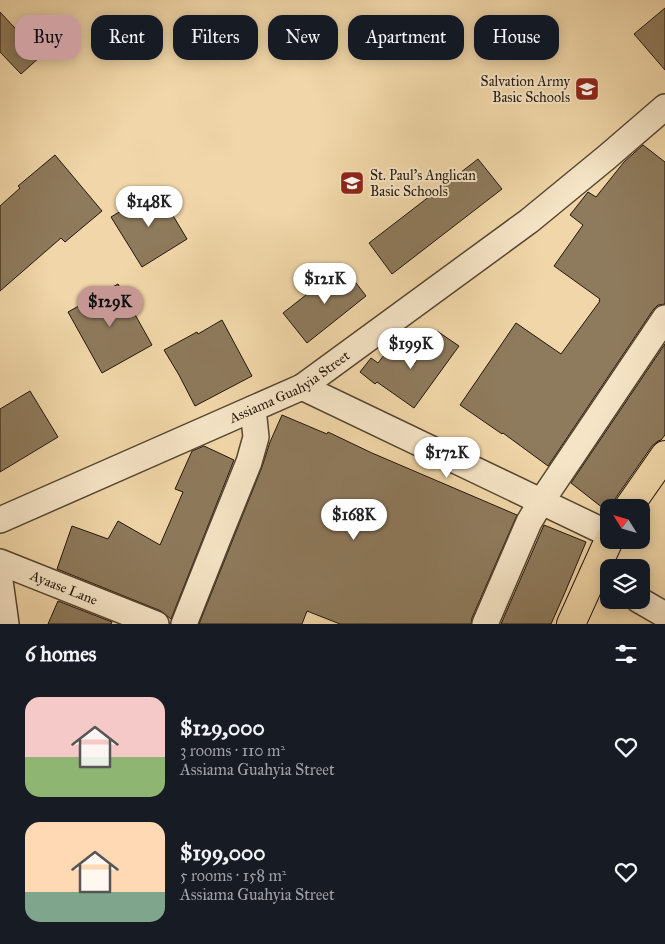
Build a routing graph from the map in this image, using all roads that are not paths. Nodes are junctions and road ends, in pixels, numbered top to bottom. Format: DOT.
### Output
graph roads {
  1 [pos="665,107"];
  2 [pos="665,318"];
  3 [pos="302,387"];
  4 [pos="253,409"];
  5 [pos="665,455"];
  6 [pos="634,499"];
  7 [pos="541,502"];
  8 [pos="0,520"];
  9 [pos="600,530"];
  10 [pos="0,562"];
  11 [pos="600,580"];
  12 [pos="0,581"];
  13 [pos="6,624"];
  14 [pos="156,624"];
  15 [pos="184,624"];
  16 [pos="485,624"];
  17 [pos="571,624"];
  1 -- 3 [label="street, Assiama Guahyia Street"];
  2 -- 7 [label="street"];
  3 -- 4 [label="street, Assiama Guahyia Street"];
  3 -- 7 [label="street"];
  4 -- 8 [label="street, Assiama Guahyia Street"];
  4 -- 15 [label="street"];
  5 -- 6 [label="main road"];
  7 -- 9 [label="street"];
  7 -- 16 [label="street"];
  10 -- 14 [label="street, Ayaase Lane"];
  11 -- 17 [label="main road"];
  12 -- 13 [label="street"];
}
